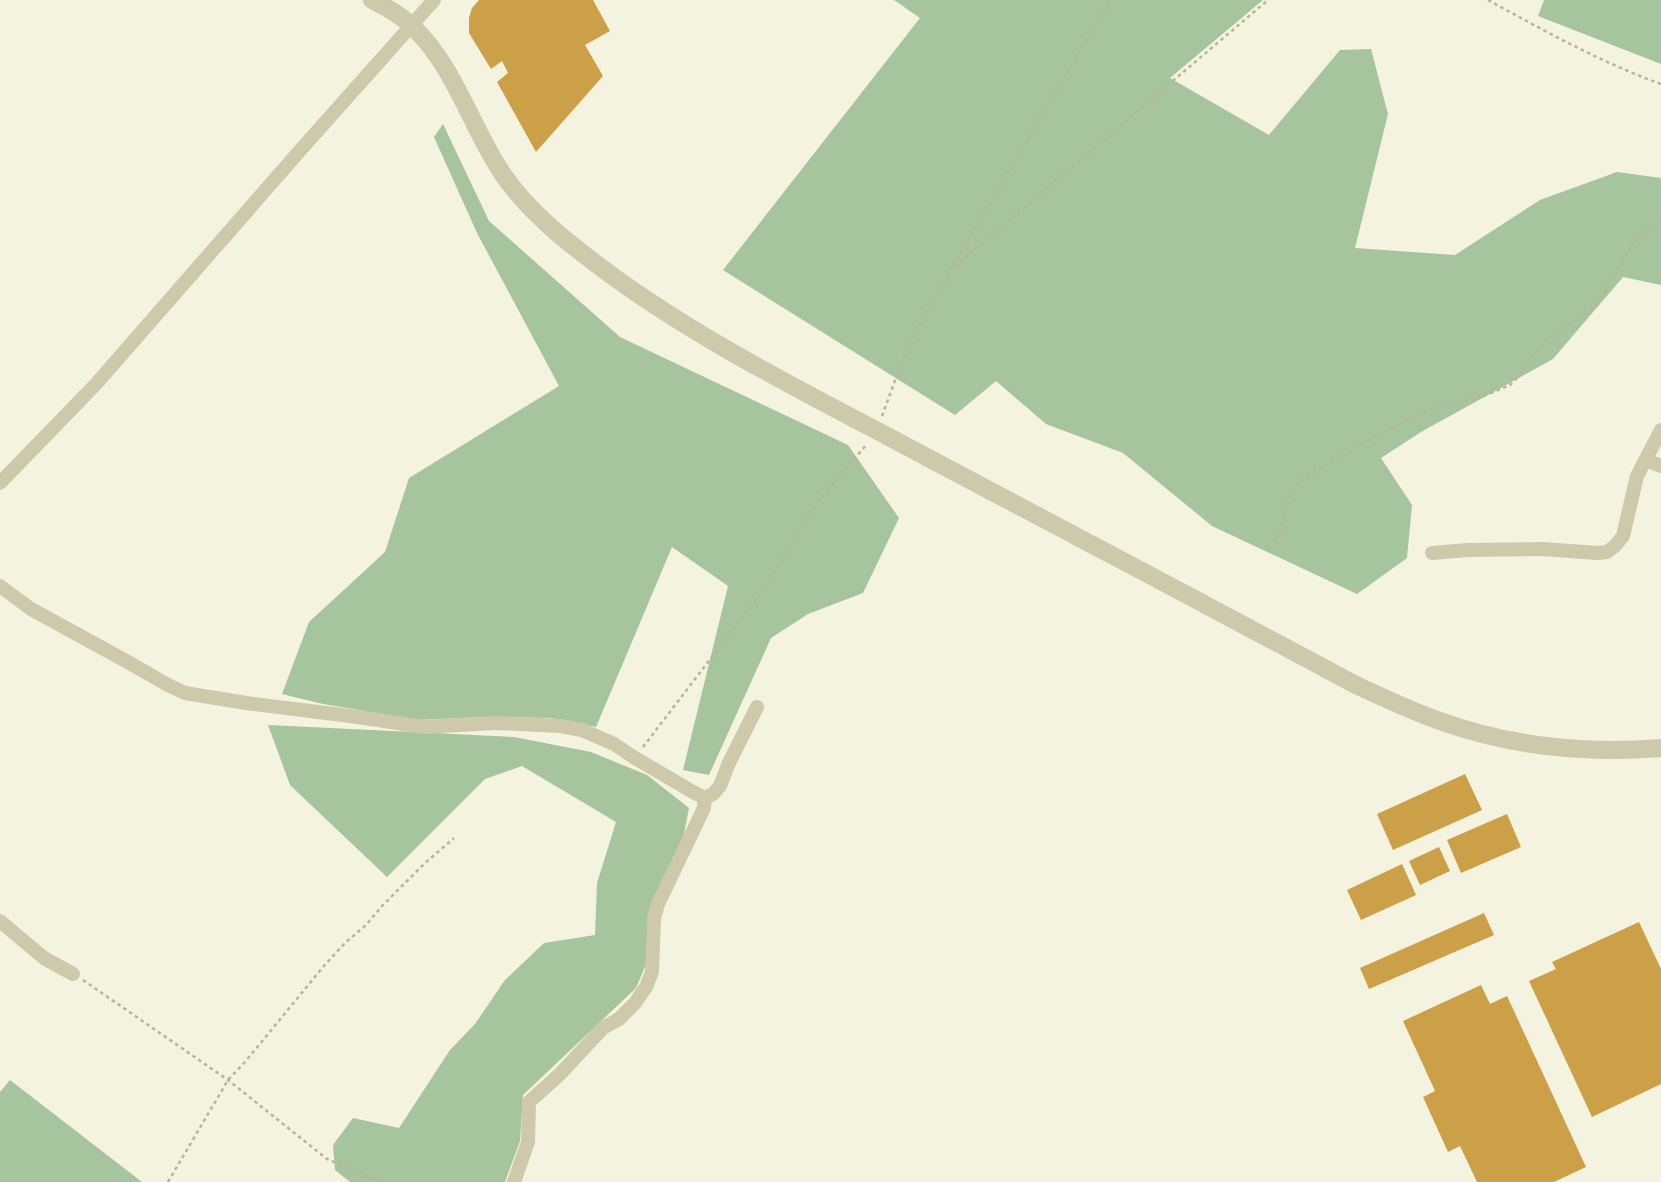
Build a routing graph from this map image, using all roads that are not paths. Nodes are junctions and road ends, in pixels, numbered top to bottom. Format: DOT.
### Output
graph roads {
  1 [pos="372,0"];
  2 [pos="434,0"];
  3 [pos="412,25"];
  4 [pos="1661,430"];
  5 [pos="1647,460"];
  6 [pos="1661,467"];
  7 [pos="0,484"];
  8 [pos="1432,553"];
  9 [pos="0,586"];
  10 [pos="757,707"];
  11 [pos="1661,748"];
  12 [pos="705,798"];
  13 [pos="0,921"];
  14 [pos="73,974"];
  15 [pos="514,1182"];
  1 -- 3 [label="street"];
  2 -- 3 [label="street"];
  3 -- 7 [label="street"];
  3 -- 11 [label="street"];
  4 -- 5 [label="street"];
  5 -- 6 [label="street"];
  5 -- 8 [label="street"];
  9 -- 12 [label="street"];
  10 -- 12 [label="street"];
  12 -- 15 [label="street"];
  13 -- 14 [label="street"];
}
